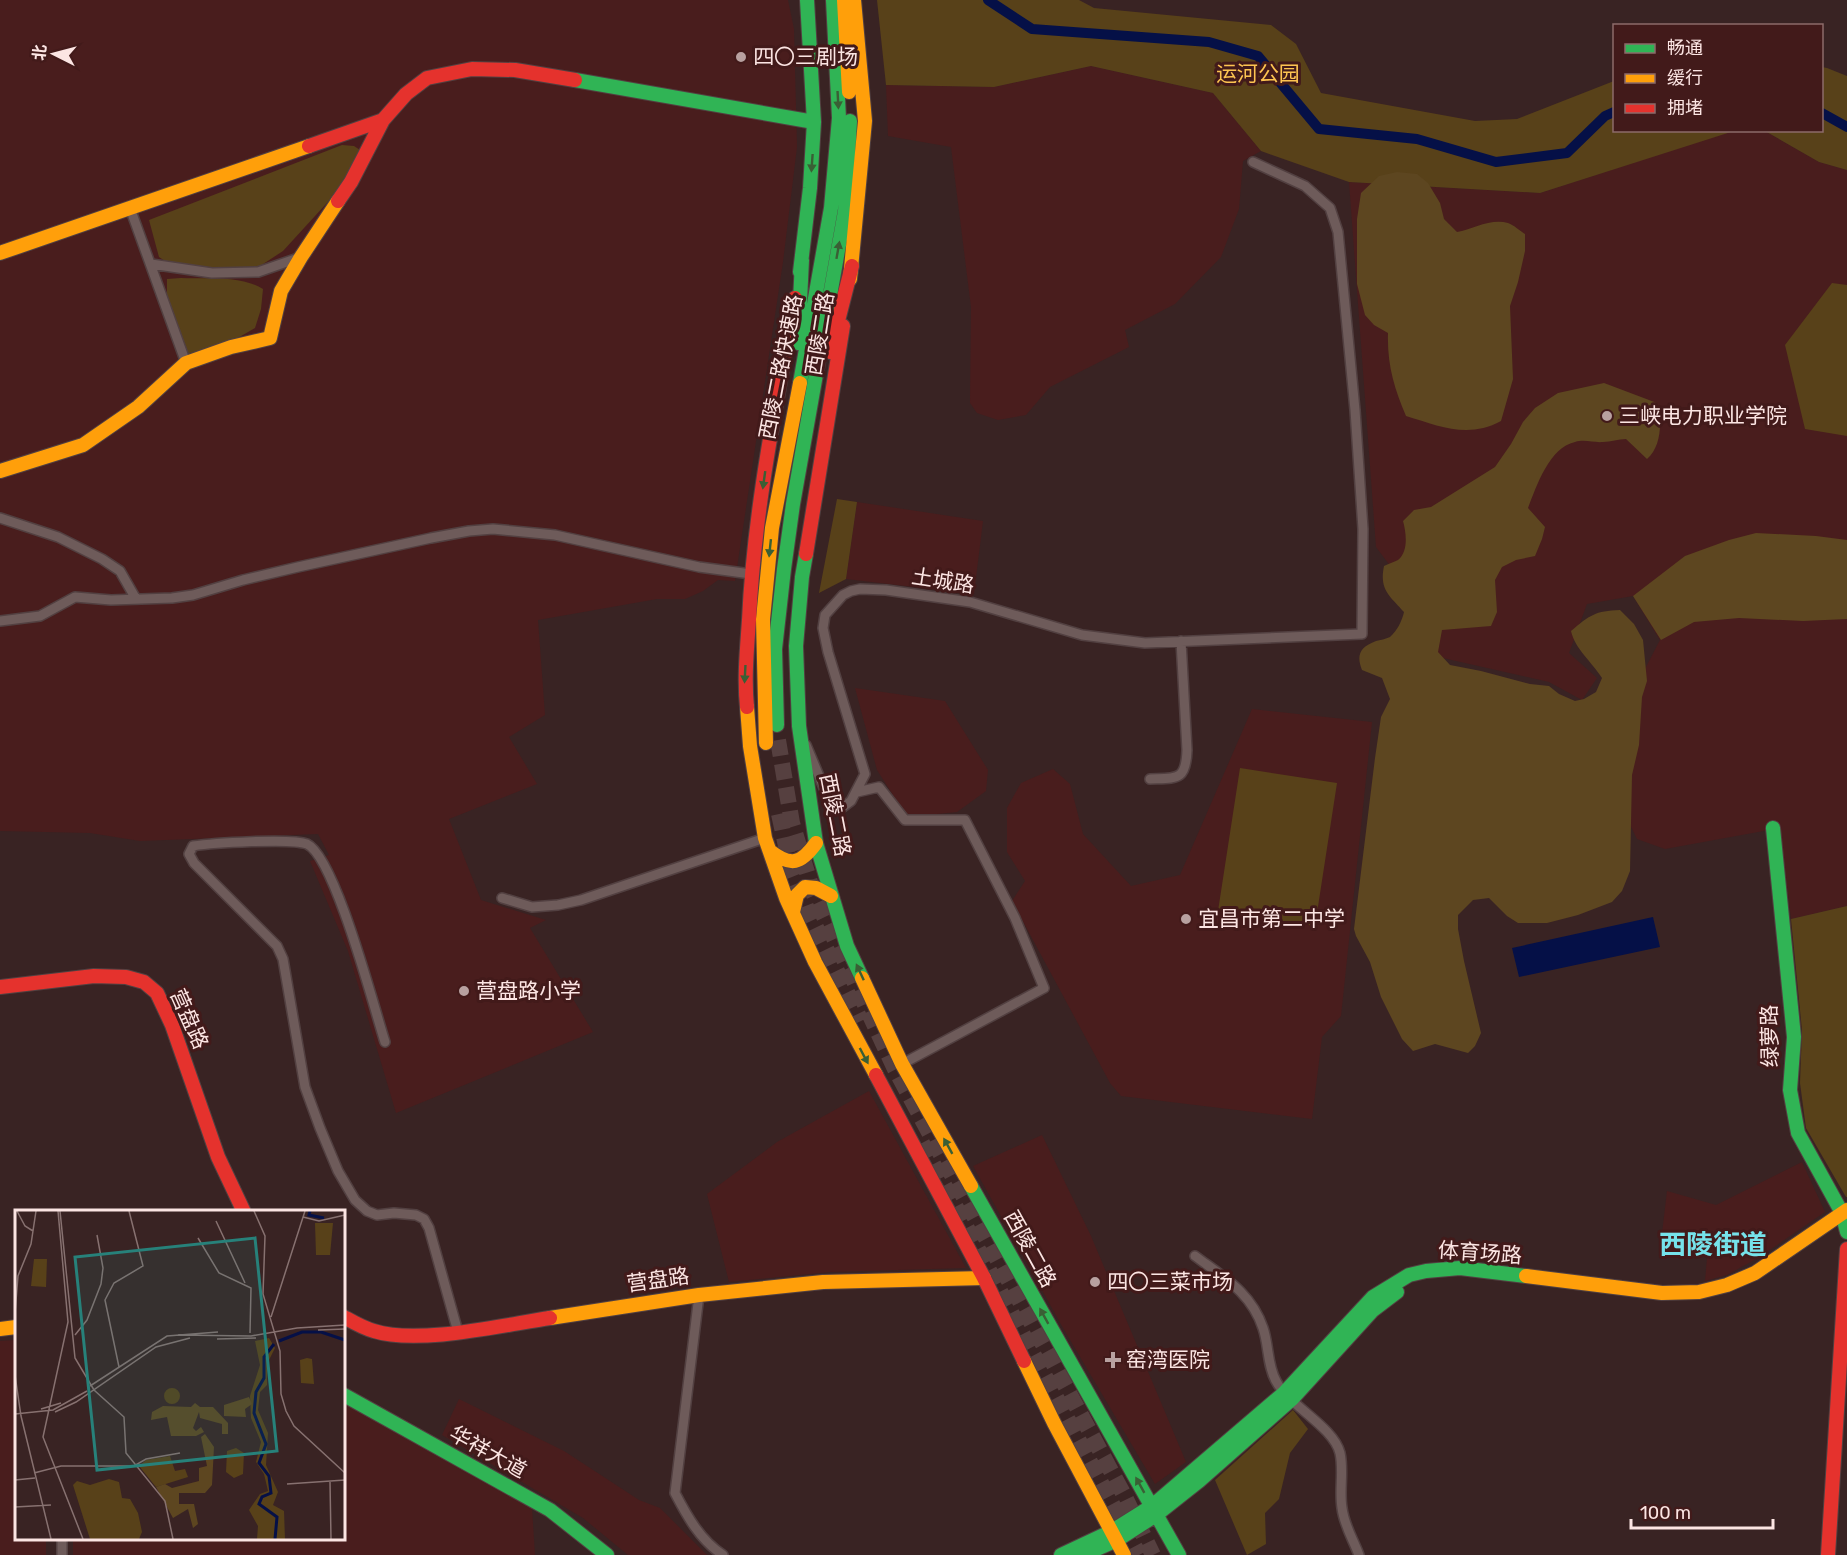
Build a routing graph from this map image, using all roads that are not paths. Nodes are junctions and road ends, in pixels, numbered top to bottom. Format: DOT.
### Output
graph roads {
  1 [pos="807,0"];
  2 [pos="833,0"];
  3 [pos="844,0"];
  4 [pos="854,0"];
  5 [pos="383,120"];
  6 [pos="814,122"];
  7 [pos="1253,162"];
  8 [pos="130,208"];
  9 [pos="0,254"];
  10 [pos="301,256"];
  11 [pos="802,260"];
  12 [pos="151,264"];
  13 [pos="852,266"];
  14 [pos="821,306"];
  15 [pos="186,363"];
  16 [pos="792,416"];
  17 [pos="0,471"];
  18 [pos="793,504"];
  19 [pos="0,518"];
  20 [pos="751,574"];
  21 [pos="136,599"];
  22 [pos="0,621"];
  23 [pos="1181,641"];
  24 [pos="799,726"];
  25 [pos="1150,779"];
  26 [pos="857,792"];
  27 [pos="1773,828"];
  28 [pos="816,843"];
  29 [pos="767,844"];
  30 [pos="831,896"];
  31 [pos="502,898"];
  32 [pos="793,912"];
  33 [pos="0,987"];
  34 [pos="385,1042"];
  35 [pos="902,1064"];
  36 [pos="243,1210"];
  37 [pos="1845,1219"];
  38 [pos="1847,1249"];
  39 [pos="1195,1256"];
  40 [pos="984,1278"];
  41 [pos="1846,1292"];
  42 [pos="699,1295"];
  43 [pos="345,1318"];
  44 [pos="15,1328"];
  45 [pos="0,1329"];
  46 [pos="458,1332"];
  47 [pos="345,1396"];
  48 [pos="1288,1396"];
  49 [pos="1154,1510"];
  50 [pos="1114,1535"];
  51 [pos="607,1555"];
  52 [pos="723,1555"];
  53 [pos="1061,1555"];
  54 [pos="1083,1555"];
  55 [pos="1124,1555"];
  56 [pos="1179,1555"];
  57 [pos="1359,1555"];
  58 [pos="1828,1555"];
  1 -- 6 [label="main road, 西陵二路"];
  2 -- 14 [label="main road, 西陵二路快速路, one-way"];
  14 -- 3 [label="main road, 西陵二路快速路, one-way"];
  4 -- 13 [label="main road, 西陵二路"];
  5 -- 6 [label="main road"];
  5 -- 8 [label="main road"];
  5 -- 10 [label="main road"];
  6 -- 11 [label="main road, 西陵二路, one-way"];
  7 -- 23 [label="street, 土城路"];
  8 -- 9 [label="main road"];
  8 -- 12 [label="street"];
  10 -- 12 [label="street"];
  10 -- 15 [label="main road"];
  11 -- 16 [label="main road"];
  11 -- 20 [label="main road, 西陵二路, one-way"];
  12 -- 15 [label="street"];
  13 -- 18 [label="main road"];
  13 -- 24 [label="main road, 西陵二路"];
  14 -- 16 [label="main road, 西陵二路快速路"];
  14 -- 18 [label="main road, 西陵二路快速路"];
  15 -- 17 [label="main road"];
  16 -- 18 [label="main road, 西陵二路快速路, one-way"];
  19 -- 21 [label="street"];
  20 -- 21 [label="street"];
  20 -- 29 [label="main road, 西陵二路, one-way"];
  21 -- 22 [label="street"];
  23 -- 25 [label="street"];
  23 -- 26 [label="street, 土城路"];
  24 -- 26 [label="street"];
  24 -- 28 [label="main road, 西陵二路"];
  26 -- 35 [label="street"];
  27 -- 37 [label="main road, 绿萝路"];
  28 -- 29 [label="main road"];
  28 -- 30 [label="main road, 西陵二路"];
  29 -- 31 [label="street"];
  29 -- 32 [label="main road, 西陵二路"];
  30 -- 32 [label="main road"];
  35 -- 30 [label="main road, 西陵二路, one-way"];
  32 -- 40 [label="main road, 西陵二路, one-way"];
  33 -- 36 [label="main road, 营盘路"];
  34 -- 46 [label="street"];
  49 -- 35 [label="main road, 西陵二路, one-way"];
  37 -- 48 [label="main road, 体育场路"];
  38 -- 41 [label="main road"];
  39 -- 48 [label="street"];
  40 -- 42 [label="main road, 营盘路"];
  40 -- 50 [label="main road, 西陵二路"];
  41 -- 58 [label="main road"];
  42 -- 46 [label="main road, 营盘路"];
  42 -- 52 [label="street"];
  43 -- 46 [label="main road, 营盘路"];
  44 -- 45 [label="main road"];
  47 -- 51 [label="main road, 华祥大道"];
  48 -- 49 [label="main road, 体育场路"];
  48 -- 57 [label="street"];
  49 -- 50 [label="main road, 体育场路"];
  49 -- 56 [label="main road, 西陵二路"];
  50 -- 53 [label="main road"];
  50 -- 54 [label="main road"];
  50 -- 55 [label="main road, 西陵二路"];
}
